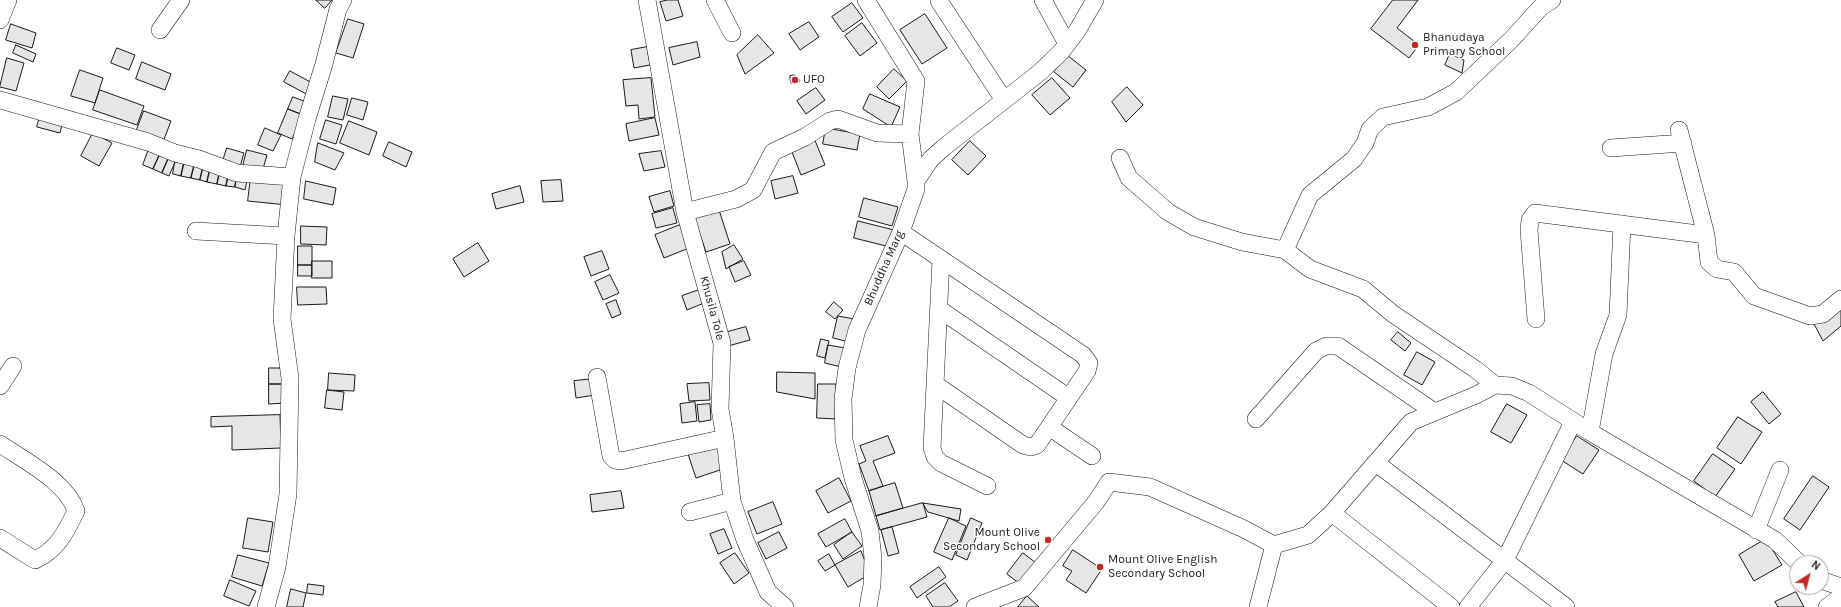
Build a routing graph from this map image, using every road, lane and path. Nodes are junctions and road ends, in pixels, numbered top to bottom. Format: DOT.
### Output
graph roads {
  1 [pos="8,0"];
  2 [pos="181,0"];
  3 [pos="343,0"];
  4 [pos="647,0"];
  5 [pos="715,0"];
  6 [pos="866,0"];
  7 [pos="1043,0"];
  8 [pos="1095,0"];
  9 [pos="1552,0"];
  10 [pos="939,1"];
  11 [pos="0,20"];
  12 [pos="160,30"];
  13 [pos="732,33"];
  14 [pos="1067,44"];
  15 [pos="0,100"];
  16 [pos="1004,100"];
  17 [pos="910,134"];
  18 [pos="1611,148"];
  19 [pos="1120,158"];
  20 [pos="292,177"];
  21 [pos="916,181"];
  22 [pos="685,212"];
  23 [pos="1622,224"];
  24 [pos="196,231"];
  25 [pos="901,232"];
  26 [pos="1706,235"];
  27 [pos="286,236"];
  28 [pos="1285,250"];
  29 [pos="941,259"];
  30 [pos="1841,299"];
  31 [pos="939,309"];
  32 [pos="1536,319"];
  33 [pos="13,366"];
  34 [pos="597,377"];
  35 [pos="936,385"];
  36 [pos="1495,385"];
  37 [pos="0,386"];
  38 [pos="1069,398"];
  39 [pos="1433,412"];
  40 [pos="1256,419"];
  41 [pos="1573,422"];
  42 [pos="1049,427"];
  43 [pos="1590,432"];
  44 [pos="725,438"];
  45 [pos="0,444"];
  46 [pos="1092,456"];
  47 [pos="1376,463"];
  48 [pos="1780,470"];
  49 [pos="987,486"];
  50 [pos="732,501"];
  51 [pos="690,512"];
  52 [pos="1332,513"];
  53 [pos="1756,530"];
  54 [pos="0,538"];
  55 [pos="1274,545"];
  56 [pos="1791,555"];
  57 [pos="1504,560"];
  58 [pos="1829,583"];
  59 [pos="1841,587"];
  60 [pos="1841,597"];
  61 [pos="266,607"];
  62 [pos="785,607"];
  63 [pos="868,607"];
  64 [pos="976,607"];
  65 [pos="1258,607"];
  66 [pos="1451,607"];
  67 [pos="1468,607"];
  68 [pos="1566,607"];
  69 [pos="1827,607"];
  1 -- 11 [label="street"];
  2 -- 12 [label="street"];
  3 -- 20 [label="street"];
  4 -- 22 [label="street, Khusila Tole"];
  5 -- 13 [label="street"];
  6 -- 17 [label="street"];
  7 -- 14 [label="street"];
  8 -- 14 [label="street, Bhuddha Marg"];
  9 -- 28 [label="street"];
  10 -- 16 [label="street"];
  14 -- 16 [label="street, Bhuddha Marg"];
  15 -- 20 [label="street"];
  16 -- 21 [label="street, Bhuddha Marg"];
  17 -- 21 [label="street"];
  17 -- 22 [label="street"];
  18 -- 26 [label="street"];
  19 -- 28 [label="street"];
  20 -- 27 [label="street"];
  21 -- 25 [label="street, Bhuddha Marg"];
  22 -- 44 [label="street, Khusila Tole"];
  23 -- 26 [label="street"];
  23 -- 32 [label="street"];
  23 -- 43 [label="street"];
  24 -- 27 [label="street"];
  25 -- 29 [label="street"];
  25 -- 63 [label="street, Bhuddha Marg"];
  26 -- 30 [label="street"];
  27 -- 61 [label="street"];
  28 -- 36 [label="street"];
  29 -- 31 [label="street"];
  29 -- 38 [label="street"];
  31 -- 35 [label="street"];
  31 -- 38 [label="street"];
  33 -- 37 [label="street"];
  34 -- 44 [label="street"];
  35 -- 42 [label="street"];
  35 -- 49 [label="street"];
  36 -- 39 [label="street"];
  36 -- 41 [label="street"];
  38 -- 42 [label="street"];
  39 -- 40 [label="street"];
  39 -- 47 [label="street"];
  41 -- 43 [label="street"];
  41 -- 57 [label="street"];
  42 -- 46 [label="street"];
  43 -- 53 [label="street"];
  44 -- 50 [label="street, Khusila Tole"];
  45 -- 54 [label="street"];
  47 -- 52 [label="street"];
  47 -- 57 [label="street"];
  48 -- 53 [label="street"];
  50 -- 51 [label="street"];
  50 -- 62 [label="street, Khusila Tole"];
  52 -- 55 [label="street"];
  52 -- 66 [label="street"];
  53 -- 56 [label="street"];
  55 -- 64 [label="street"];
  55 -- 65 [label="street"];
  57 -- 67 [label="street"];
  57 -- 68 [label="street"];
  58 -- 59 [label="street"];
  60 -- 69 [label="street"];
}
